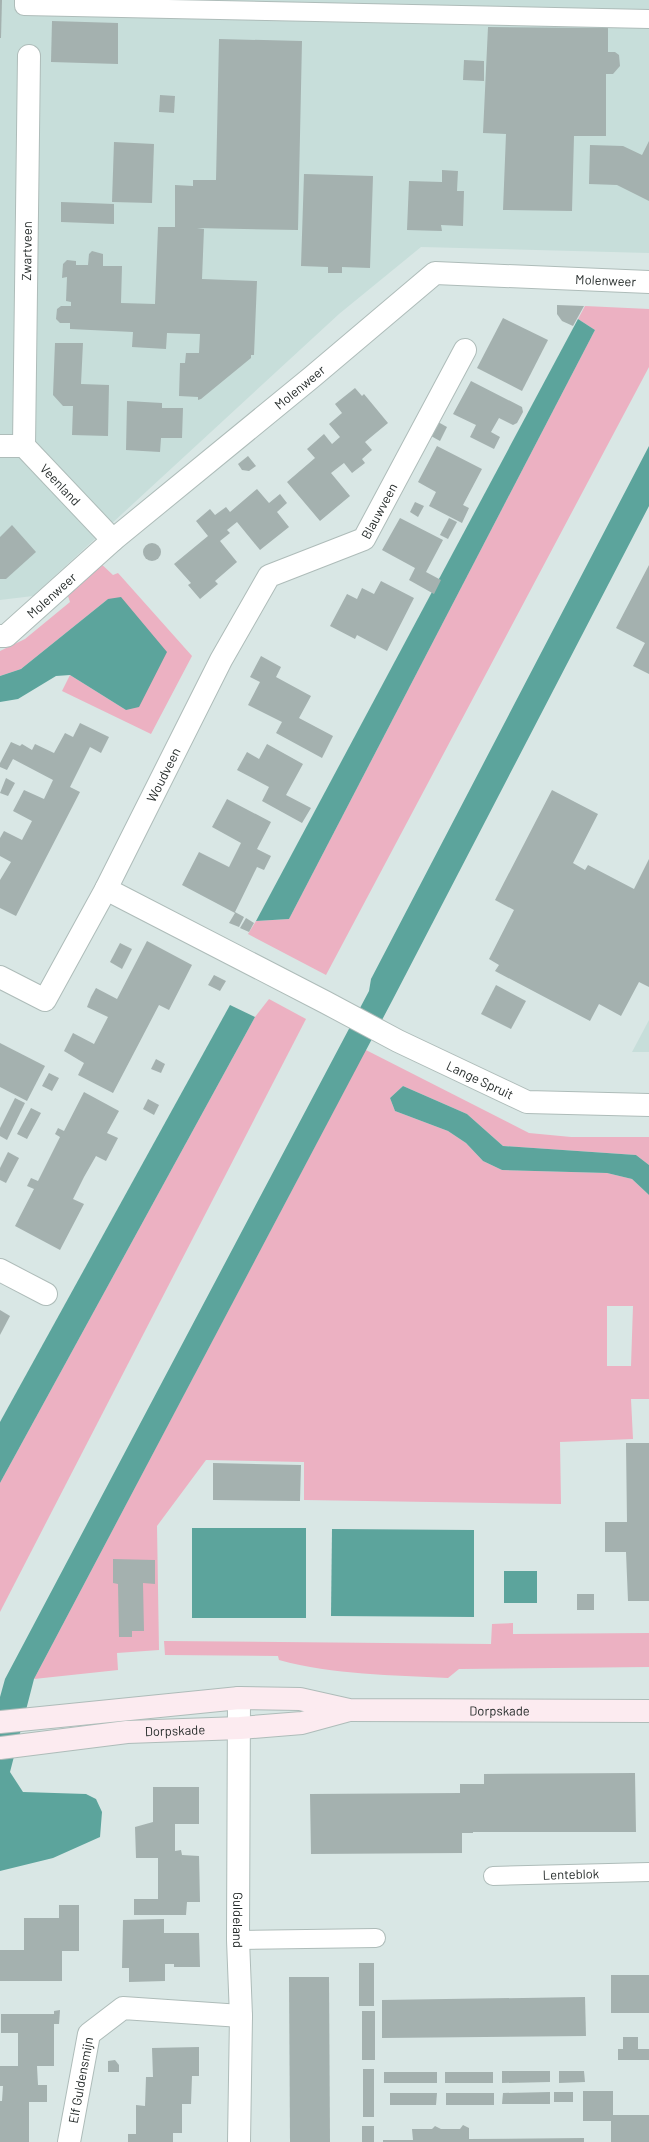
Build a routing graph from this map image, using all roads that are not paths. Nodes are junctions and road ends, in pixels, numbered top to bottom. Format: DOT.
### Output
graph roads {
  1 [pos="24,0"];
  2 [pos="649,19"];
  3 [pos="29,56"];
  4 [pos="649,282"];
  5 [pos="465,350"];
  6 [pos="0,446"];
  7 [pos="24,446"];
  8 [pos="113,540"];
  9 [pos="0,636"];
  10 [pos="221,660"];
  11 [pos="106,888"];
  12 [pos="0,977"];
  13 [pos="649,1105"];
  14 [pos="0,1270"];
  15 [pos="46,1294"];
  16 [pos="239,1698"];
  17 [pos="349,1710"];
  18 [pos="649,1711"];
  19 [pos="0,1722"];
  20 [pos="240,1728"];
  21 [pos="10,1747"];
  22 [pos="649,1872"];
  23 [pos="493,1876"];
  24 [pos="376,1938"];
  25 [pos="238,1940"];
  26 [pos="241,2016"];
  27 [pos="69,2142"];
  28 [pos="239,2142"];
  1 -- 2 [label="lane"];
  3 -- 7 [label="street, Zwartveen"];
  4 -- 8 [label="street, Molenweer"];
  5 -- 10 [label="street, Blauwveen"];
  6 -- 7 [label="street"];
  7 -- 8 [label="street, Veenland"];
  8 -- 9 [label="street, Molenweer"];
  10 -- 11 [label="street, Woudveen"];
  11 -- 12 [label="street, Woudveen"];
  11 -- 13 [label="street, Lange Spruit"];
  14 -- 15 [label="street"];
  16 -- 17 [label="main road, Dorpskade"];
  16 -- 19 [label="main road, Dorpskade"];
  16 -- 20 [label="street, Guldeland"];
  17 -- 18 [label="main road, Dorpskade"];
  17 -- 20 [label="main road, Dorpskade"];
  20 -- 21 [label="main road, Dorpskade"];
  20 -- 25 [label="street, Guldeland"];
  22 -- 23 [label="lane, Lenteblok"];
  24 -- 25 [label="lane"];
  25 -- 26 [label="street, Guldeland"];
  26 -- 27 [label="street, Elf Guldensmijn"];
  26 -- 28 [label="street, Guldeland"];
}
